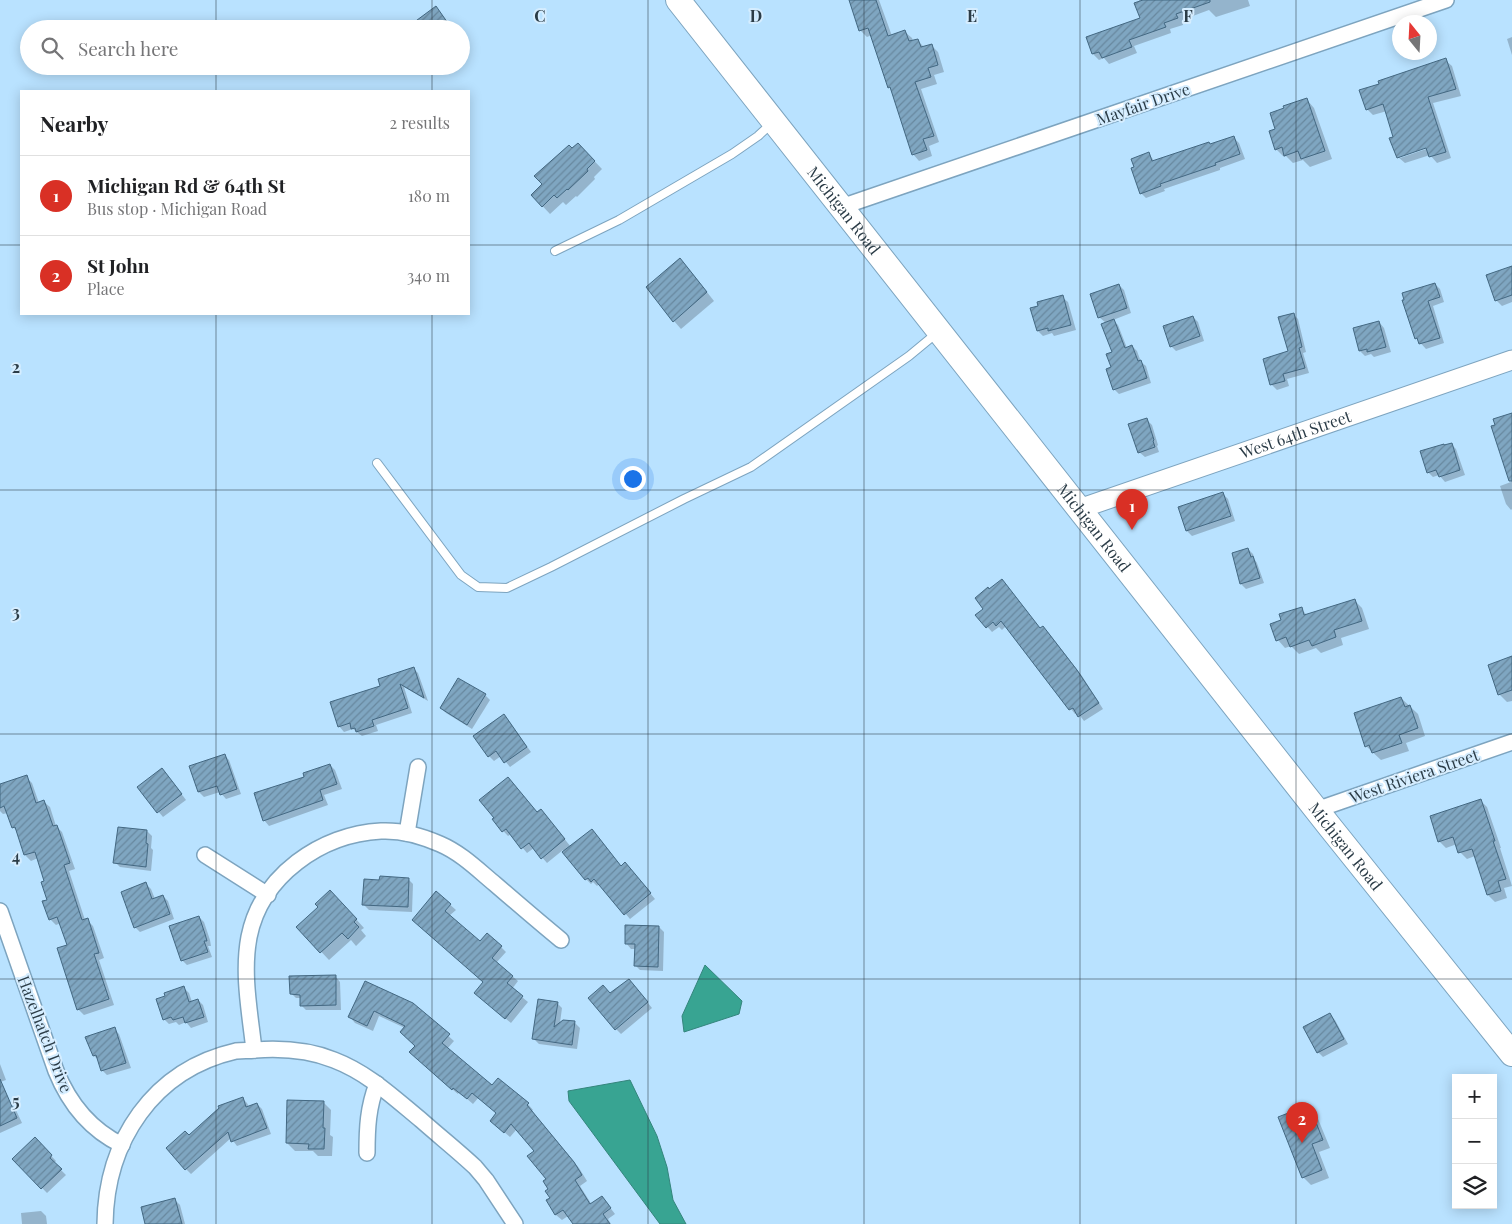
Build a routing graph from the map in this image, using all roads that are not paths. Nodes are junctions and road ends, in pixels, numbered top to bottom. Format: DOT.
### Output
graph roads {
  1 [pos="678,0"];
  2 [pos="1446,0"];
  3 [pos="774,122"];
  4 [pos="841,208"];
  5 [pos="555,251"];
  6 [pos="939,332"];
  7 [pos="1512,360"];
  8 [pos="377,463"];
  9 [pos="1079,509"];
  10 [pos="1512,742"];
  11 [pos="418,767"];
  12 [pos="1316,810"];
  13 [pos="407,833"];
  14 [pos="206,855"];
  15 [pos="268,895"];
  16 [pos="0,911"];
  17 [pos="4,938"];
  18 [pos="562,940"];
  19 [pos="254,1050"];
  20 [pos="1512,1054"];
  21 [pos="377,1084"];
  22 [pos="122,1145"];
  23 [pos="367,1153"];
  24 [pos="104,1224"];
  25 [pos="515,1224"];
  1 -- 3 [label="main road, Michigan Road"];
  2 -- 4 [label="street, Mayfair Drive"];
  3 -- 4 [label="main road, Michigan Road"];
  3 -- 5 [label="lane"];
  4 -- 6 [label="main road, Michigan Road"];
  6 -- 8 [label="lane"];
  6 -- 9 [label="main road, Michigan Road"];
  7 -- 9 [label="street, West 64th Street"];
  9 -- 12 [label="main road, Michigan Road"];
  10 -- 12 [label="street, West Riviera Street"];
  11 -- 13 [label="street"];
  12 -- 20 [label="main road, Michigan Road"];
  13 -- 15 [label="street"];
  13 -- 18 [label="street"];
  14 -- 15 [label="street"];
  15 -- 19 [label="street"];
  16 -- 17 [label="street, Hazelhatch Drive"];
  17 -- 22 [label="street, Hazelhatch Drive"];
  19 -- 21 [label="street"];
  19 -- 22 [label="street"];
  21 -- 23 [label="street"];
  21 -- 25 [label="street"];
  22 -- 24 [label="street"];
}
